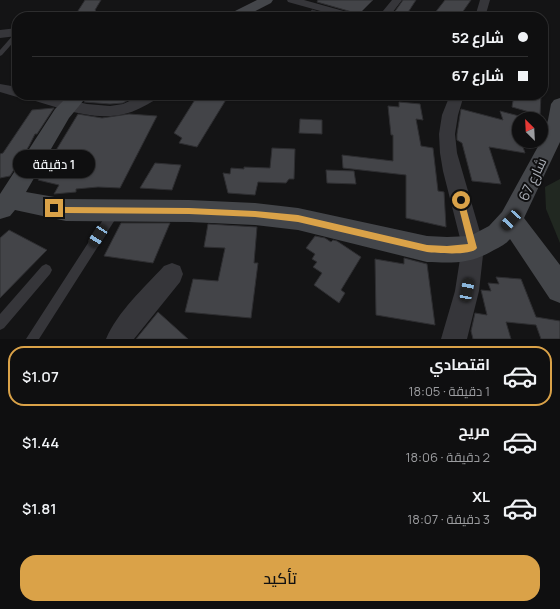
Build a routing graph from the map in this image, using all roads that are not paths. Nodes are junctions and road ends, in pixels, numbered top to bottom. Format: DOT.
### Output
graph roads {
  1 [pos="266,0"];
  2 [pos="294,0"];
  3 [pos="397,0"];
  4 [pos="485,0"];
  5 [pos="243,12"];
  6 [pos="332,12"];
  7 [pos="387,12"];
  8 [pos="481,12"];
  9 [pos="12,33"];
  10 [pos="0,34"];
  11 [pos="12,39"];
  12 [pos="0,54"];
  13 [pos="0,88"];
  14 [pos="12,91"];
  15 [pos="73,100"];
  16 [pos="143,100"];
  17 [pos="455,100"];
  18 [pos="560,104"];
  19 [pos="5,204"];
  20 [pos="115,210"];
  21 [pos="511,220"];
  22 [pos="473,248"];
  23 [pos="46,270"];
  24 [pos="172,274"];
  25 [pos="560,289"];
  26 [pos="0,324"];
  27 [pos="32,339"];
  28 [pos="119,339"];
  29 [pos="454,339"];
  1 -- 5 [label="main road"];
  2 -- 6 [label="street"];
  3 -- 7 [label="street"];
  4 -- 8 [label="street"];
  9 -- 10 [label="street"];
  11 -- 12 [label="lane"];
  13 -- 14 [label="street"];
  15 -- 16 [label="street"];
  15 -- 19 [label="main road"];
  17 -- 22 [label="street"];
  18 -- 21 [label="main road, شارع 67"];
  19 -- 20 [label="main road, شارع 67"];
  20 -- 22 [label="main road, شارع 67"];
  20 -- 27 [label="lane"];
  21 -- 22 [label="main road, شارع 67"];
  21 -- 25 [label="main road"];
  22 -- 29 [label="street"];
  23 -- 26 [label="lane"];
  24 -- 28 [label="street"];
}
